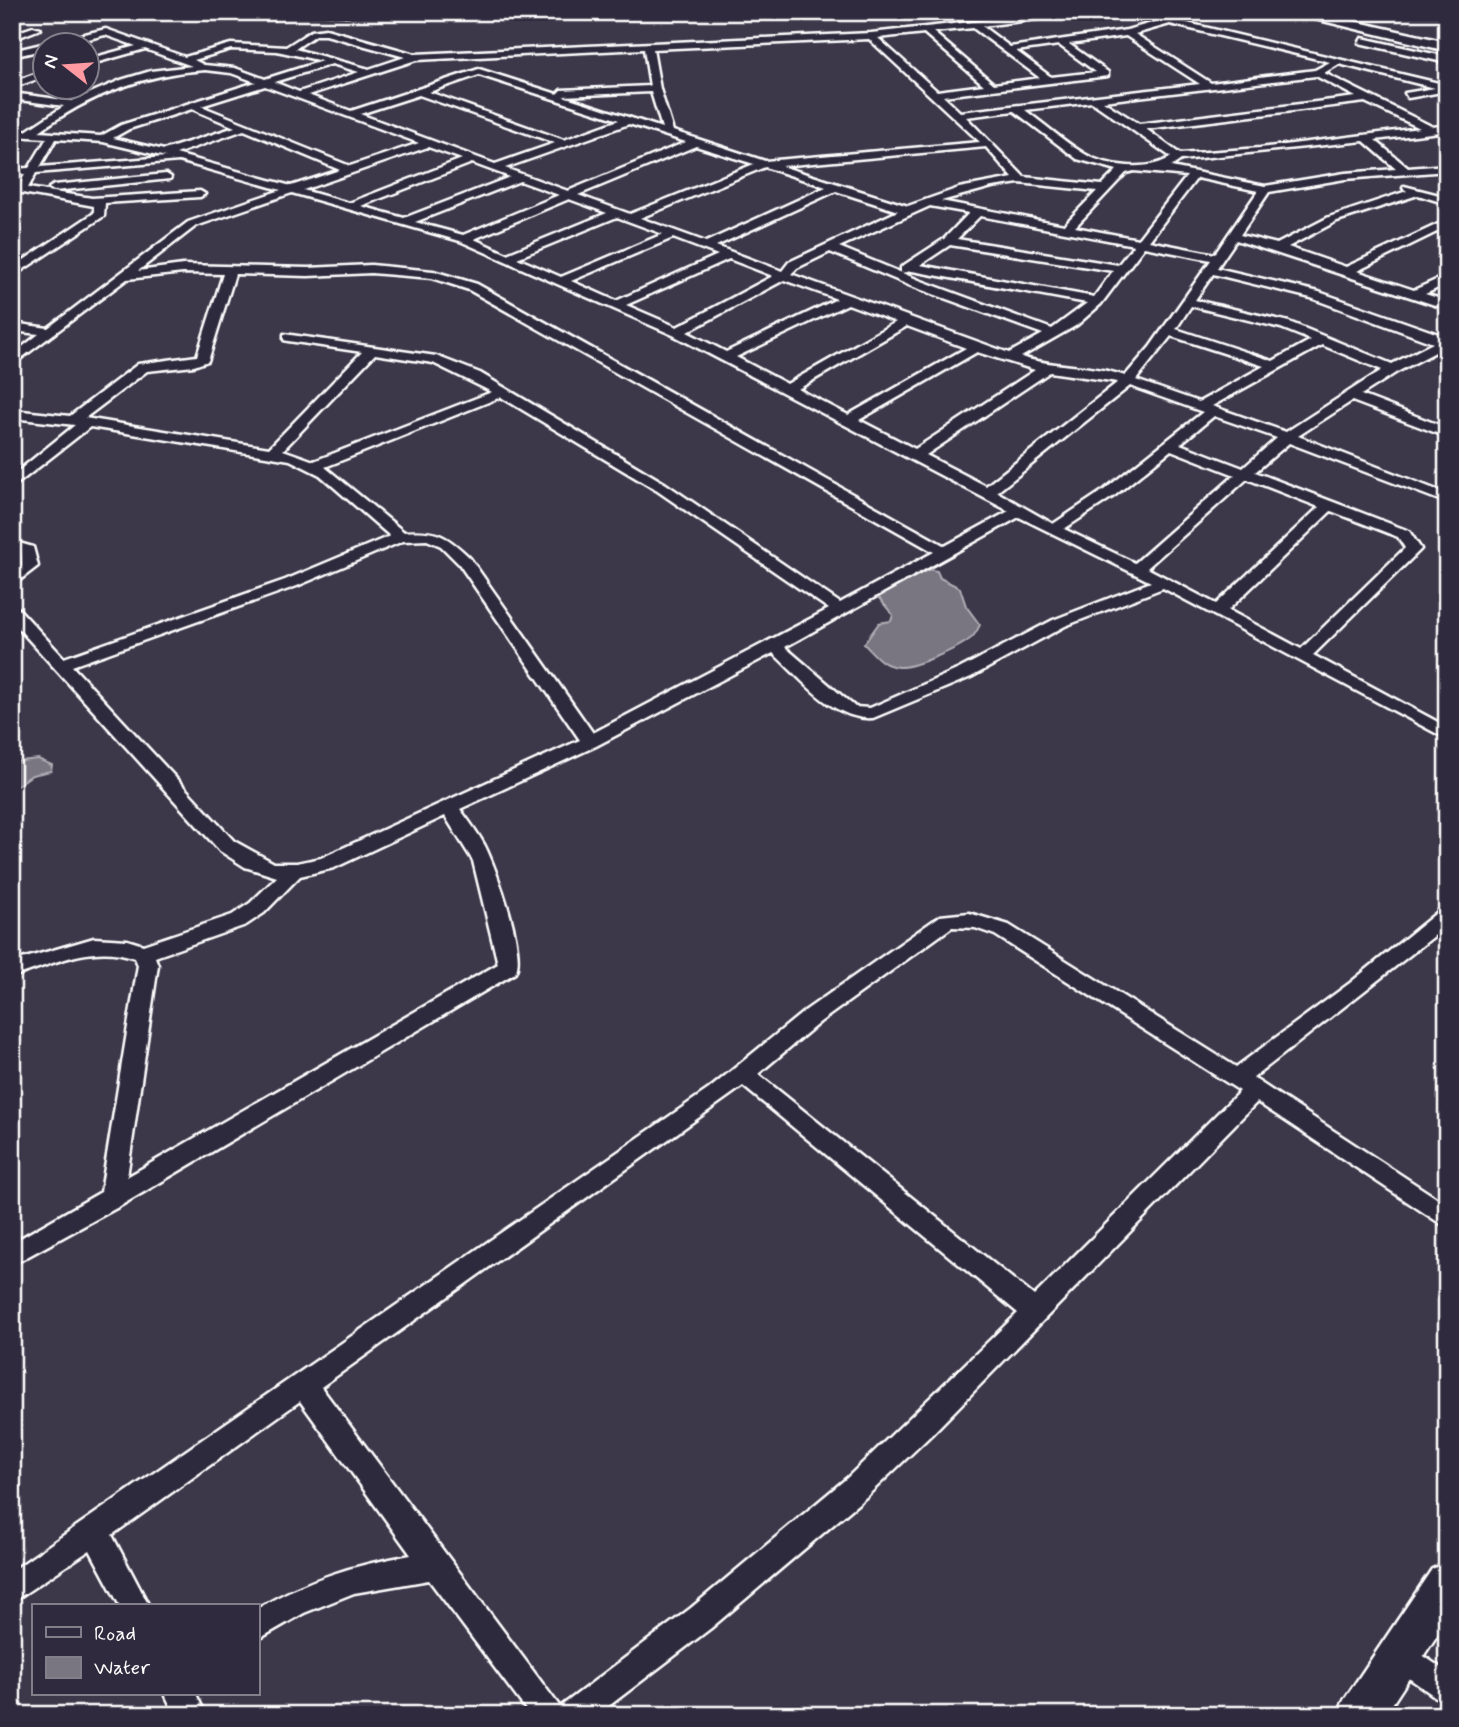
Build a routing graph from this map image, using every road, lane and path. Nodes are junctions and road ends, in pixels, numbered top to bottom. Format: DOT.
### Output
graph roads {
  1 [pos="58,12"];
  2 [pos="65,12"];
  3 [pos="322,12"];
  4 [pos="348,12"];
  5 [pos="459,12"];
  6 [pos="512,12"];
  7 [pos="1088,12"];
  8 [pos="1132,12"];
  9 [pos="1200,12"];
  10 [pos="1293,12"];
  11 [pos="1320,12"];
  12 [pos="1171,23"];
  13 [pos="976,26"];
  14 [pos="36,29"];
  15 [pos="927,31"];
  16 [pos="1128,33"];
  17 [pos="871,36"];
  18 [pos="12,37"];
  19 [pos="1362,41"];
  20 [pos="1447,41"];
  21 [pos="1060,42"];
  22 [pos="148,45"];
  23 [pos="648,47"];
  24 [pos="1447,47"];
  25 [pos="290,48"];
  26 [pos="1011,50"];
  27 [pos="12,54"];
  28 [pos="415,57"];
  29 [pos="102,58"];
  30 [pos="186,60"];
  31 [pos="1447,60"];
  32 [pos="332,61"];
  33 [pos="1336,61"];
  34 [pos="203,67"];
  35 [pos="368,72"];
  36 [pos="1317,73"];
  37 [pos="1105,74"];
  38 [pos="32,78"];
  39 [pos="1049,79"];
  40 [pos="1114,80"];
  41 [pos="268,83"];
  42 [pos="12,85"];
  43 [pos="1208,85"];
  44 [pos="991,86"];
  45 [pos="1124,87"];
  46 [pos="1447,88"];
  47 [pos="655,89"];
  48 [pos="418,91"];
  49 [pos="1133,93"];
  50 [pos="299,94"];
  51 [pos="549,94"];
  52 [pos="935,94"];
  53 [pos="1408,95"];
  54 [pos="12,96"];
  55 [pos="1092,98"];
  56 [pos="1366,99"];
  57 [pos="73,104"];
  58 [pos="194,106"];
  59 [pos="1015,107"];
  60 [pos="351,114"];
  61 [pos="958,115"];
  62 [pos="629,120"];
  63 [pos="244,127"];
  64 [pos="1137,127"];
  65 [pos="1447,128"];
  66 [pos="1432,130"];
  67 [pos="668,132"];
  68 [pos="12,133"];
  69 [pos="28,134"];
  70 [pos="53,136"];
  71 [pos="1366,138"];
  72 [pos="103,139"];
  73 [pos="696,142"];
  74 [pos="429,143"];
  75 [pos="564,143"];
  76 [pos="988,144"];
  77 [pos="175,157"];
  78 [pos="1178,157"];
  79 [pos="472,159"];
  80 [pos="764,164"];
  81 [pos="495,168"];
  82 [pos="1447,168"];
  83 [pos="1126,169"];
  84 [pos="1161,169"];
  85 [pos="352,171"];
  86 [pos="1405,171"];
  87 [pos="12,172"];
  88 [pos="31,172"];
  89 [pos="1367,174"];
  90 [pos="1193,175"];
  91 [pos="166,177"];
  92 [pos="521,177"];
  93 [pos="1021,180"];
  94 [pos="209,181"];
  95 [pos="835,187"];
  96 [pos="1105,189"];
  97 [pos="1265,189"];
  98 [pos="1419,191"];
  99 [pos="21,192"];
  100 [pos="293,192"];
  101 [pos="570,195"];
  102 [pos="162,196"];
  103 [pos="92,201"];
  104 [pos="1447,201"];
  105 [pos="932,202"];
  106 [pos="351,206"];
  107 [pos="911,211"];
  108 [pos="977,212"];
  109 [pos="617,213"];
  110 [pos="631,218"];
  111 [pos="201,221"];
  112 [pos="407,221"];
  113 [pos="1447,223"];
  114 [pos="1066,230"];
  115 [pos="673,234"];
  116 [pos="1232,236"];
  117 [pos="464,239"];
  118 [pos="948,241"];
  119 [pos="1139,243"];
  120 [pos="705,247"];
  121 [pos="830,247"];
  122 [pos="1278,247"];
  123 [pos="729,255"];
  124 [pos="507,258"];
  125 [pos="1219,258"];
  126 [pos="910,267"];
  127 [pos="1120,269"];
  128 [pos="1210,270"];
  129 [pos="1349,270"];
  130 [pos="230,271"];
  131 [pos="12,273"];
  132 [pos="785,274"];
  133 [pos="895,275"];
  134 [pos="123,276"];
  135 [pos="1447,279"];
  136 [pos="561,281"];
  137 [pos="1415,294"];
  138 [pos="850,298"];
  139 [pos="1097,301"];
  140 [pos="1189,302"];
  141 [pos="1447,305"];
  142 [pos="614,306"];
  143 [pos="908,320"];
  144 [pos="12,327"];
  145 [pos="1168,331"];
  146 [pos="50,332"];
  147 [pos="677,332"];
  148 [pos="1053,333"];
  149 [pos="288,337"];
  150 [pos="1321,340"];
  151 [pos="1445,342"];
  152 [pos="976,347"];
  153 [pos="372,350"];
  154 [pos="726,357"];
  155 [pos="1010,358"];
  156 [pos="12,361"];
  157 [pos="1274,366"];
  158 [pos="1048,369"];
  159 [pos="1392,369"];
  160 [pos="1128,381"];
  161 [pos="788,389"];
  162 [pos="503,392"];
  163 [pos="1351,396"];
  164 [pos="1204,410"];
  165 [pos="12,414"];
  166 [pos="80,421"];
  167 [pos="848,421"];
  168 [pos="1442,427"];
  169 [pos="1287,438"];
  170 [pos="1170,445"];
  171 [pos="274,451"];
  172 [pos="914,456"];
  173 [pos="314,466"];
  174 [pos="1248,474"];
  175 [pos="12,484"];
  176 [pos="987,492"];
  177 [pos="1447,499"];
  178 [pos="1330,505"];
  179 [pos="1020,511"];
  180 [pos="1053,530"];
  181 [pos="400,537"];
  182 [pos="12,546"];
  183 [pos="945,552"];
  184 [pos="1136,570"];
  185 [pos="12,582"];
  186 [pos="1164,582"];
  187 [pos="840,610"];
  188 [pos="12,611"];
  189 [pos="1217,612"];
  190 [pos="774,646"];
  191 [pos="1302,657"];
  192 [pos="62,664"];
  193 [pos="1447,734"];
  194 [pos="590,742"];
  195 [pos="449,808"];
  196 [pos="292,873"];
  197 [pos="1447,915"];
  198 [pos="143,953"];
  199 [pos="12,970"];
  200 [pos="743,1074"];
  201 [pos="1246,1084"];
  202 [pos="112,1199"];
  203 [pos="1447,1217"];
  204 [pos="12,1255"];
  205 [pos="1035,1312"];
  206 [pos="304,1385"];
  207 [pos="95,1531"];
  208 [pos="436,1565"];
  209 [pos="1447,1583"];
  210 [pos="12,1588"];
  211 [pos="134,1604"];
  212 [pos="259,1625"];
  213 [pos="1399,1654"];
  214 [pos="1447,1690"];
  215 [pos="181,1696"];
  216 [pos="191,1715"];
  217 [pos="549,1715"];
  218 [pos="572,1715"];
  219 [pos="1359,1715"];
  1 -- 2 [label="street"];
  3 -- 4 [label="street"];
  5 -- 6 [label="street"];
  7 -- 13 [label="street"];
  8 -- 12 [label="street"];
  9 -- 12 [label="street"];
  10 -- 24 [label="main road"];
  11 -- 20 [label="main road"];
  12 -- 16 [label="street"];
  12 -- 33 [label="street"];
  13 -- 15 [label="street"];
  13 -- 26 [label="street"];
  14 -- 18 [label="street"];
  15 -- 17 [label="street"];
  15 -- 44 [label="street"];
  16 -- 21 [label="street"];
  16 -- 43 [label="street"];
  17 -- 23 [label="street"];
  17 -- 52 [label="street"];
  19 -- 31 [label="street"];
  21 -- 26 [label="street"];
  21 -- 37 [label="street"];
  22 -- 27 [label="street"];
  22 -- 29 [label="street"];
  22 -- 30 [label="street"];
  23 -- 28 [label="street"];
  23 -- 47 [label="street"];
  25 -- 28 [label="street"];
  25 -- 30 [label="street"];
  25 -- 32 [label="street"];
  26 -- 39 [label="street"];
  28 -- 35 [label="street"];
  30 -- 34 [label="street"];
  32 -- 35 [label="street"];
  32 -- 41 [label="street"];
  33 -- 36 [label="street"];
  33 -- 46 [label="street"];
  34 -- 41 [label="street"];
  34 -- 57 [label="street"];
  35 -- 50 [label="street"];
  36 -- 43 [label="street"];
  36 -- 56 [label="street"];
  37 -- 39 [label="street"];
  37 -- 40 [label="street"];
  38 -- 42 [label="street"];
  39 -- 44 [label="street"];
  41 -- 50 [label="street"];
  41 -- 58 [label="street"];
  43 -- 49 [label="street"];
  44 -- 52 [label="street"];
  45 -- 49 [label="street"];
  46 -- 53 [label="street"];
  47 -- 51 [label="street"];
  47 -- 67 [label="street"];
  48 -- 51 [label="street"];
  48 -- 60 [label="street"];
  48 -- 75 [label="street"];
  49 -- 55 [label="street"];
  50 -- 60 [label="street"];
  51 -- 62 [label="street"];
  52 -- 61 [label="street"];
  54 -- 57 [label="street"];
  55 -- 59 [label="street"];
  55 -- 64 [label="street"];
  56 -- 64 [label="street"];
  56 -- 66 [label="street"];
  57 -- 69 [label="street"];
  58 -- 63 [label="street"];
  58 -- 72 [label="street"];
  59 -- 61 [label="street"];
  59 -- 83 [label="street"];
  60 -- 74 [label="street"];
  61 -- 76 [label="street"];
  62 -- 67 [label="street"];
  62 -- 75 [label="street"];
  63 -- 77 [label="street"];
  63 -- 85 [label="street"];
  64 -- 78 [label="street"];
  65 -- 66 [label="street"];
  66 -- 71 [label="street"];
  67 -- 73 [label="street"];
  68 -- 69 [label="street"];
  69 -- 70 [label="street"];
  70 -- 72 [label="street"];
  70 -- 88 [label="street"];
  71 -- 78 [label="street"];
  71 -- 86 [label="street"];
  72 -- 77 [label="street"];
  73 -- 80 [label="street"];
  73 -- 101 [label="street"];
  74 -- 79 [label="street"];
  74 -- 85 [label="street"];
  75 -- 81 [label="street"];
  76 -- 80 [label="street"];
  76 -- 93 [label="street"];
  77 -- 88 [label="street"];
  77 -- 91 [label="street"];
  77 -- 94 [label="street"];
  78 -- 84 [label="street"];
  79 -- 81 [label="street"];
  79 -- 106 [label="street"];
  80 -- 95 [label="street"];
  80 -- 110 [label="street"];
  81 -- 92 [label="street"];
  82 -- 86 [label="street"];
  83 -- 84 [label="street"];
  83 -- 96 [label="street"];
  84 -- 90 [label="street"];
  85 -- 100 [label="street"];
  86 -- 89 [label="street"];
  87 -- 88 [label="street"];
  88 -- 99 [label="street"];
  89 -- 97 [label="street"];
  89 -- 98 [label="street"];
  90 -- 97 [label="street"];
  90 -- 119 [label="street"];
  91 -- 99 [label="street"];
  91 -- 102 [label="street"];
  92 -- 101 [label="street"];
  92 -- 112 [label="street"];
  93 -- 96 [label="street"];
  93 -- 105 [label="street"];
  94 -- 100 [label="street"];
  94 -- 102 [label="street"];
  94 -- 111 [label="street"];
  95 -- 107 [label="street"];
  95 -- 120 [label="street"];
  96 -- 114 [label="street"];
  97 -- 116 [label="street"];
  98 -- 104 [label="street"];
  98 -- 122 [label="street"];
  99 -- 103 [label="street"];
  100 -- 106 [label="street"];
  100 -- 111 [label="street"];
  101 -- 109 [label="street"];
  101 -- 117 [label="street"];
  102 -- 103 [label="street"];
  103 -- 131 [label="street"];
  105 -- 107 [label="street"];
  105 -- 108 [label="street"];
  106 -- 112 [label="street"];
  107 -- 121 [label="street"];
  108 -- 114 [label="street"];
  108 -- 118 [label="street"];
  109 -- 110 [label="street"];
  109 -- 124 [label="street"];
  110 -- 115 [label="street"];
  111 -- 134 [label="street"];
  112 -- 117 [label="street"];
  113 -- 129 [label="street"];
  114 -- 119 [label="street"];
  115 -- 120 [label="street"];
  115 -- 136 [label="street"];
  116 -- 122 [label="street"];
  116 -- 125 [label="street"];
  117 -- 124 [label="street"];
  118 -- 126 [label="street"];
  118 -- 127 [label="street"];
  119 -- 125 [label="street"];
  119 -- 127 [label="street"];
  120 -- 123 [label="street"];
  121 -- 132 [label="street"];
  121 -- 133 [label="street"];
  122 -- 129 [label="street"];
  123 -- 132 [label="street"];
  123 -- 142 [label="street"];
  124 -- 136 [label="street"];
  125 -- 128 [label="street"];
  126 -- 133 [label="street"];
  126 -- 139 [label="street"];
  127 -- 139 [label="street"];
  128 -- 140 [label="street"];
  128 -- 151 [label="street"];
  129 -- 137 [label="street"];
  130 -- 134 [label="street"];
  130 -- 166 [label="street"];
  130 -- 183 [label="street"];
  132 -- 138 [label="street"];
  132 -- 147 [label="street"];
  133 -- 148 [label="street"];
  134 -- 146 [label="street"];
  135 -- 137 [label="street"];
  136 -- 142 [label="street"];
  137 -- 141 [label="street"];
  138 -- 143 [label="street"];
  138 -- 154 [label="street"];
  139 -- 148 [label="street"];
  140 -- 145 [label="street"];
  140 -- 150 [label="street"];
  142 -- 147 [label="street"];
  143 -- 152 [label="street"];
  143 -- 161 [label="street"];
  144 -- 146 [label="street"];
  145 -- 157 [label="street"];
  145 -- 160 [label="street"];
  146 -- 156 [label="street"];
  147 -- 154 [label="street"];
  148 -- 155 [label="street"];
  149 -- 153 [label="street"];
  150 -- 157 [label="street"];
  150 -- 159 [label="street"];
  151 -- 159 [label="street"];
  152 -- 155 [label="street"];
  152 -- 167 [label="street"];
  153 -- 162 [label="street"];
  153 -- 171 [label="street"];
  154 -- 161 [label="street"];
  155 -- 158 [label="street"];
  157 -- 164 [label="street"];
  158 -- 160 [label="street"];
  158 -- 172 [label="street"];
  159 -- 163 [label="street"];
  160 -- 164 [label="street"];
  160 -- 176 [label="street"];
  161 -- 167 [label="street"];
  162 -- 173 [label="street"];
  162 -- 187 [label="street"];
  163 -- 168 [label="street"];
  163 -- 169 [label="street"];
  164 -- 169 [label="street"];
  164 -- 170 [label="street"];
  165 -- 166 [label="street"];
  166 -- 171 [label="street"];
  166 -- 175 [label="street"];
  167 -- 172 [label="street"];
  169 -- 174 [label="street"];
  169 -- 177 [label="street"];
  170 -- 174 [label="street"];
  170 -- 180 [label="street"];
  171 -- 173 [label="street"];
  172 -- 176 [label="street"];
  173 -- 181 [label="street"];
  174 -- 178 [label="street"];
  174 -- 184 [label="street"];
  176 -- 179 [label="street"];
  178 -- 189 [label="street"];
  178 -- 191 [label="street"];
  179 -- 180 [label="street"];
  179 -- 183 [label="street"];
  180 -- 184 [label="street"];
  181 -- 192 [label="street"];
  181 -- 194 [label="street"];
  182 -- 185 [label="street"];
  183 -- 187 [label="street"];
  184 -- 186 [label="street"];
  186 -- 189 [label="street"];
  186 -- 190 [label="street"];
  187 -- 190 [label="street"];
  188 -- 192 [label="street"];
  189 -- 191 [label="street"];
  190 -- 194 [label="street"];
  191 -- 193 [label="street"];
  192 -- 196 [label="street"];
  194 -- 195 [label="street"];
  195 -- 196 [label="street"];
  195 -- 202 [label="street"];
  196 -- 198 [label="street"];
  197 -- 201 [label="street"];
  198 -- 199 [label="street"];
  198 -- 202 [label="street"];
  200 -- 201 [label="street"];
  200 -- 205 [label="street"];
  200 -- 206 [label="street"];
  201 -- 203 [label="street"];
  201 -- 205 [label="street"];
  202 -- 204 [label="street"];
  205 -- 218 [label="street"];
  206 -- 207 [label="street"];
  206 -- 208 [label="street"];
  207 -- 210 [label="street"];
  207 -- 211 [label="street"];
  208 -- 212 [label="street"];
  208 -- 217 [label="street"];
  209 -- 213 [label="street"];
  213 -- 214 [label="street"];
  213 -- 219 [label="street"];
  215 -- 216 [label="street"];
}
